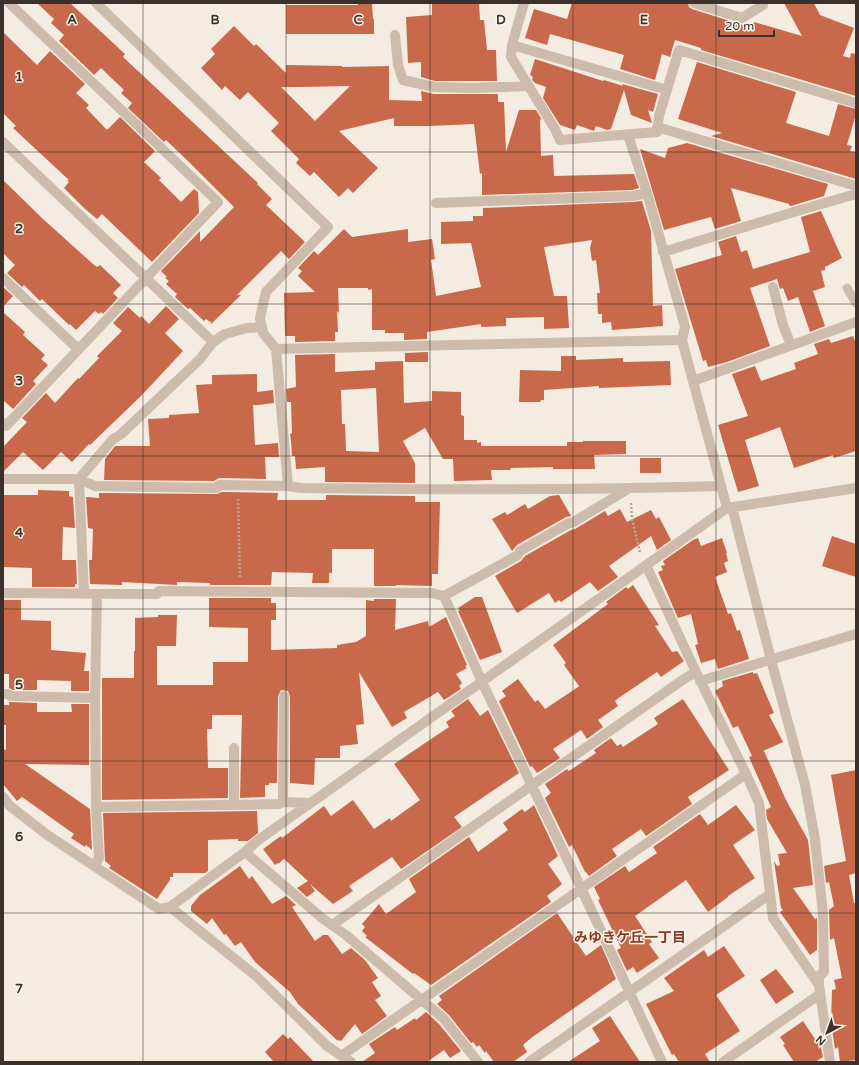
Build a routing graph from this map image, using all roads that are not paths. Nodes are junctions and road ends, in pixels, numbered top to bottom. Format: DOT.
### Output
graph roads {
  1 [pos="9,3"];
  2 [pos="96,3"];
  3 [pos="524,3"];
  4 [pos="694,3"];
  5 [pos="764,5"];
  6 [pos="395,35"];
  7 [pos="512,45"];
  8 [pos="528,86"];
  9 [pos="667,90"];
  10 [pos="856,103"];
  11 [pos="657,127"];
  12 [pos="628,135"];
  13 [pos="3,142"];
  14 [pos="856,186"];
  15 [pos="647,193"];
  16 [pos="856,194"];
  17 [pos="436,203"];
  18 [pos="663,252"];
  19 [pos="146,277"];
  20 [pos="3,278"];
  21 [pos="773,287"];
  22 [pos="847,288"];
  23 [pos="856,303"];
  24 [pos="856,322"];
  25 [pos="262,327"];
  26 [pos="682,340"];
  27 [pos="214,342"];
  28 [pos="791,345"];
  29 [pos="78,349"];
  30 [pos="276,349"];
  31 [pos="693,381"];
  32 [pos="3,423"];
  33 [pos="3,479"];
  34 [pos="79,479"];
  35 [pos="288,486"];
  36 [pos="721,486"];
  37 [pos="629,488"];
  38 [pos="856,488"];
  39 [pos="729,508"];
  40 [pos="645,566"];
  41 [pos="3,593"];
  42 [pos="84,594"];
  43 [pos="97,594"];
  44 [pos="444,596"];
  45 [pos="856,634"];
  46 [pos="771,660"];
  47 [pos="698,676"];
  48 [pos="482,682"];
  49 [pos="3,694"];
  50 [pos="284,696"];
  51 [pos="95,698"];
  52 [pos="234,748"];
  53 [pos="746,774"];
  54 [pos="532,786"];
  55 [pos="3,797"];
  56 [pos="283,802"];
  57 [pos="311,802"];
  58 [pos="234,804"];
  59 [pos="96,807"];
  60 [pos="245,852"];
  61 [pos="94,866"];
  62 [pos="581,888"];
  63 [pos="770,894"];
  64 [pos="170,907"];
  65 [pos="332,925"];
  66 [pos="820,989"];
  67 [pos="630,992"];
  68 [pos="422,999"];
  69 [pos="341,1056"];
  70 [pos="351,1062"];
  71 [pos="478,1062"];
  72 [pos="529,1062"];
  73 [pos="662,1062"];
  74 [pos="723,1062"];
  75 [pos="830,1062"];
  1 -- 19 [label="street"];
  2 -- 25 [label="street"];
  3 -- 7 [label="street"];
  4 -- 5 [label="street"];
  6 -- 8 [label="street"];
  7 -- 8 [label="street"];
  7 -- 9 [label="street"];
  8 -- 12 [label="street"];
  9 -- 10 [label="street"];
  9 -- 11 [label="street"];
  11 -- 12 [label="street"];
  11 -- 14 [label="street"];
  12 -- 15 [label="street"];
  13 -- 19 [label="street"];
  15 -- 17 [label="street"];
  15 -- 18 [label="street"];
  16 -- 18 [label="street"];
  18 -- 26 [label="street"];
  19 -- 27 [label="street"];
  19 -- 29 [label="street"];
  20 -- 29 [label="street"];
  21 -- 28 [label="street"];
  22 -- 23 [label="lane"];
  24 -- 28 [label="street"];
  25 -- 27 [label="street"];
  25 -- 30 [label="street"];
  26 -- 30 [label="street"];
  26 -- 31 [label="street"];
  27 -- 34 [label="street"];
  28 -- 31 [label="street"];
  29 -- 32 [label="street"];
  30 -- 35 [label="street"];
  31 -- 36 [label="street"];
  33 -- 34 [label="street"];
  34 -- 35 [label="street"];
  34 -- 42 [label="street"];
  35 -- 37 [label="street"];
  36 -- 37 [label="street"];
  36 -- 39 [label="street"];
  37 -- 44 [label="street"];
  38 -- 39 [label="street"];
  39 -- 40 [label="street"];
  39 -- 46 [label="street"];
  40 -- 47 [label="street"];
  40 -- 48 [label="street"];
  41 -- 42 [label="street"];
  42 -- 43 [label="street"];
  43 -- 44 [label="street"];
  43 -- 51 [label="street"];
  44 -- 48 [label="street"];
  45 -- 46 [label="street"];
  46 -- 47 [label="street"];
  46 -- 66 [label="street"];
  47 -- 53 [label="street"];
  47 -- 54 [label="street"];
  48 -- 54 [label="street"];
  48 -- 57 [label="street"];
  49 -- 51 [label="street"];
  50 -- 56 [label="street"];
  51 -- 59 [label="street"];
  52 -- 58 [label="street"];
  53 -- 62 [label="street"];
  53 -- 63 [label="street"];
  54 -- 62 [label="street"];
  54 -- 65 [label="street"];
  55 -- 61 [label="street"];
  56 -- 57 [label="street"];
  56 -- 58 [label="street"];
  57 -- 60 [label="street"];
  58 -- 59 [label="street"];
  59 -- 61 [label="street"];
  60 -- 64 [label="street"];
  60 -- 65 [label="street"];
  61 -- 64 [label="street"];
  62 -- 67 [label="street"];
  62 -- 68 [label="street"];
  63 -- 66 [label="street"];
  63 -- 67 [label="street"];
  64 -- 69 [label="street"];
  65 -- 68 [label="street"];
  66 -- 74 [label="street"];
  66 -- 75 [label="street"];
  67 -- 72 [label="street"];
  67 -- 73 [label="street"];
  68 -- 69 [label="street"];
  68 -- 71 [label="street"];
  69 -- 70 [label="street"];
}
